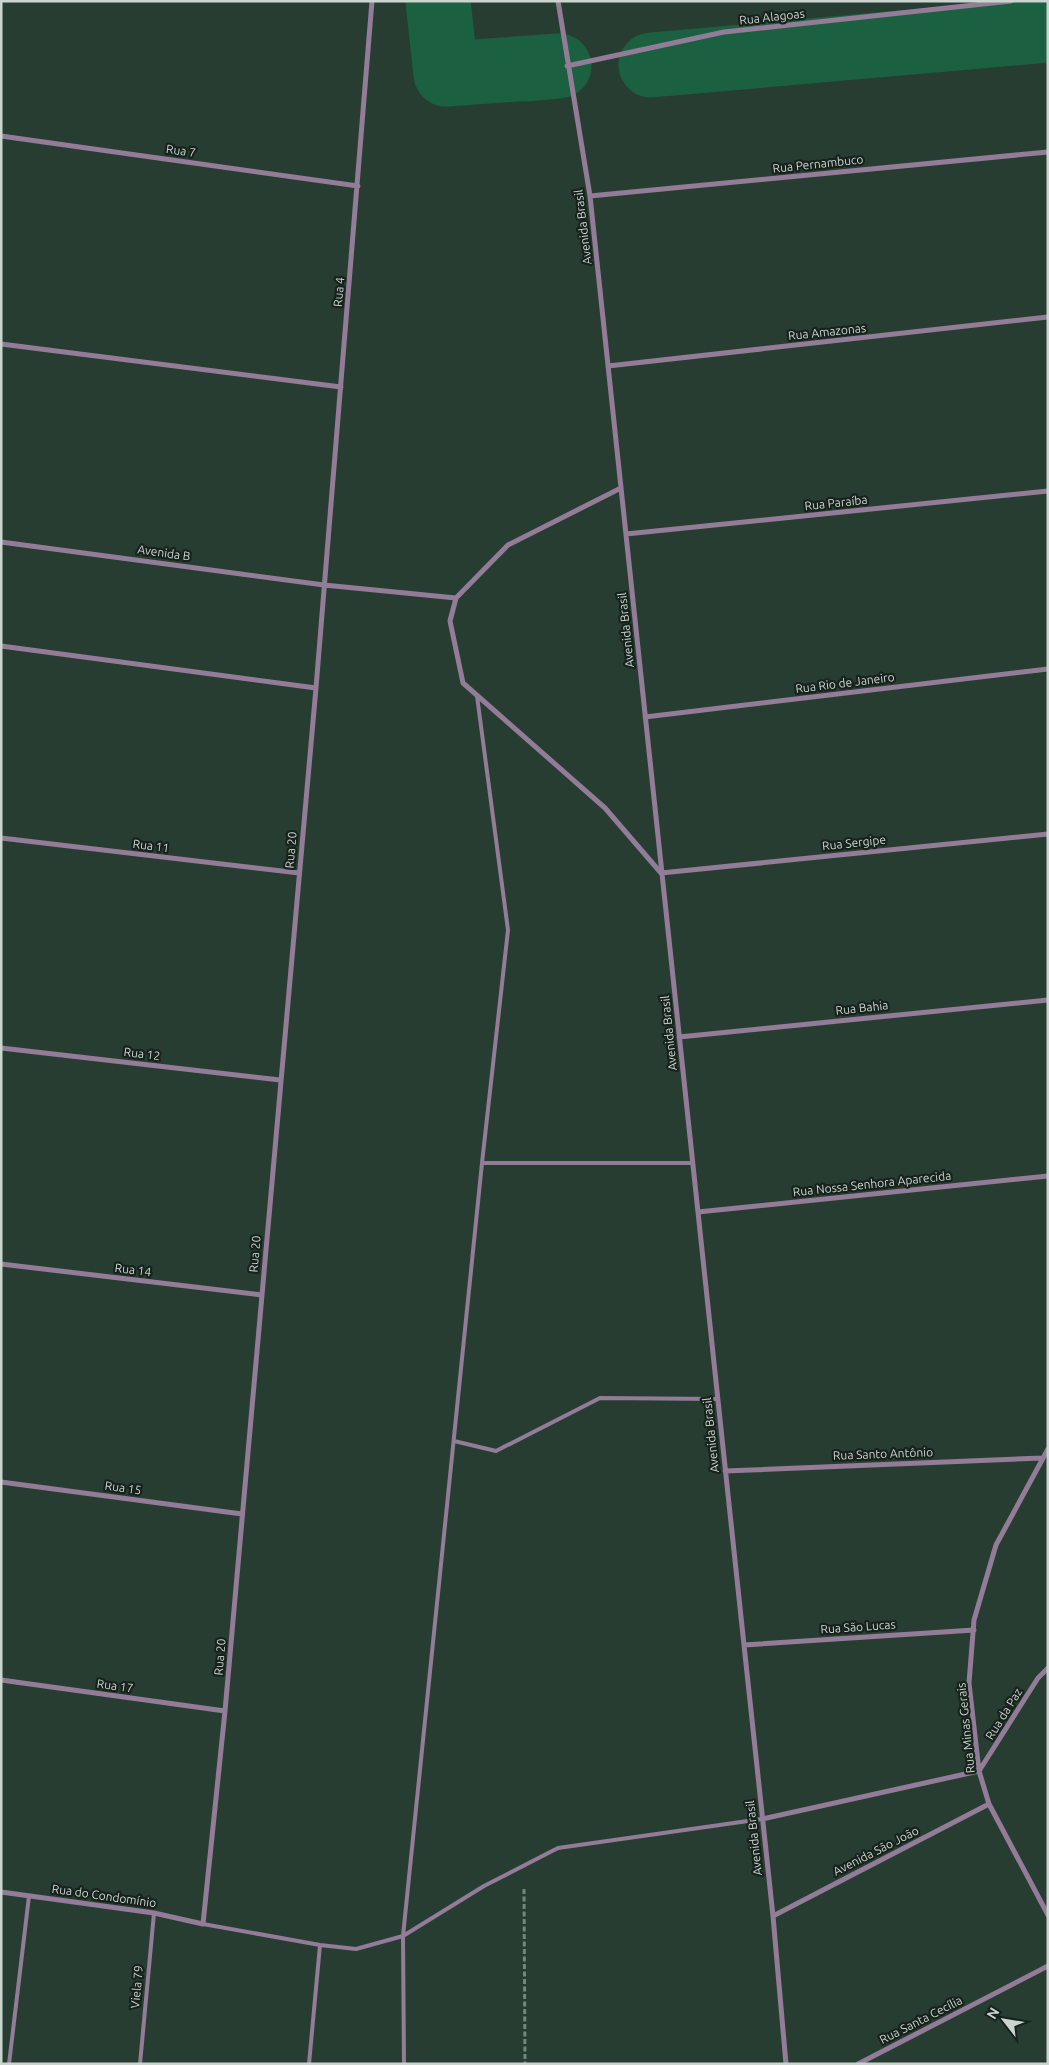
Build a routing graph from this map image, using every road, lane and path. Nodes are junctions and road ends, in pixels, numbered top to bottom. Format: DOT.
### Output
graph roads {
  1 [pos="372,1"];
  2 [pos="558,1"];
  3 [pos="1011,1"];
  4 [pos="567,66"];
  5 [pos="1,136"];
  6 [pos="1048,152"];
  7 [pos="358,186"];
  8 [pos="590,196"];
  9 [pos="1048,318"];
  10 [pos="1,344"];
  11 [pos="608,366"];
  12 [pos="341,387"];
  13 [pos="620,488"];
  14 [pos="1048,491"];
  15 [pos="626,534"];
  16 [pos="1,542"];
  17 [pos="324,585"];
  18 [pos="456,598"];
  19 [pos="1,646"];
  20 [pos="1048,668"];
  21 [pos="316,688"];
  22 [pos="477,696"];
  23 [pos="645,717"];
  24 [pos="1048,834"];
  25 [pos="1,838"];
  26 [pos="299,873"];
  27 [pos="661,873"];
  28 [pos="1048,1000"];
  29 [pos="679,1037"];
  30 [pos="1,1048"];
  31 [pos="280,1080"];
  32 [pos="482,1163"];
  33 [pos="692,1163"];
  34 [pos="1048,1176"];
  35 [pos="698,1212"];
  36 [pos="1,1264"];
  37 [pos="262,1296"];
  38 [pos="718,1399"];
  39 [pos="454,1441"];
  40 [pos="1048,1449"];
  41 [pos="1042,1458"];
  42 [pos="725,1471"];
  43 [pos="1,1482"];
  44 [pos="242,1514"];
  45 [pos="974,1630"];
  46 [pos="744,1645"];
  47 [pos="1048,1668"];
  48 [pos="1,1680"];
  49 [pos="225,1711"];
  50 [pos="980,1771"];
  51 [pos="989,1804"];
  52 [pos="762,1819"];
  53 [pos="524,1866"];
  54 [pos="1,1892"];
  55 [pos="28,1896"];
  56 [pos="154,1913"];
  57 [pos="1048,1915"];
  58 [pos="773,1916"];
  59 [pos="203,1924"];
  60 [pos="403,1936"];
  61 [pos="320,1945"];
  62 [pos="1048,1966"];
  63 [pos="9,2064"];
  64 [pos="140,2064"];
  65 [pos="309,2064"];
  66 [pos="404,2064"];
  67 [pos="525,2064"];
  68 [pos="786,2064"];
  69 [pos="858,2064"];
  1 -- 7 [label="street, Rua 4"];
  2 -- 4 [label="street, Avenida Brasil"];
  3 -- 4 [label="street, Rua Alagoas"];
  4 -- 8 [label="street, Avenida Brasil"];
  5 -- 7 [label="street, Rua 7"];
  6 -- 8 [label="street, Rua Pernambuco"];
  7 -- 12 [label="street, Rua 4"];
  8 -- 11 [label="street, Avenida Brasil"];
  9 -- 11 [label="street, Rua Amazonas"];
  10 -- 12 [label="street"];
  11 -- 13 [label="street, Avenida Brasil"];
  12 -- 17 [label="street, Rua 4"];
  13 -- 15 [label="street, Avenida Brasil"];
  13 -- 18 [label="street"];
  14 -- 15 [label="street, Rua Paraíba"];
  15 -- 23 [label="street, Avenida Brasil"];
  16 -- 17 [label="street, Avenida B"];
  17 -- 18 [label="street, Avenida B"];
  17 -- 21 [label="street, Rua 20"];
  18 -- 22 [label="street"];
  19 -- 21 [label="street"];
  20 -- 23 [label="street, Rua Rio de Janeiro"];
  21 -- 26 [label="street, Rua 20"];
  22 -- 27 [label="street"];
  22 -- 32 [label="lane"];
  23 -- 27 [label="street, Avenida Brasil"];
  24 -- 27 [label="street, Rua Sergipe"];
  25 -- 26 [label="street, Rua 11"];
  26 -- 31 [label="street, Rua 20"];
  27 -- 29 [label="street, Avenida Brasil"];
  28 -- 29 [label="street, Rua Bahia"];
  29 -- 33 [label="street, Avenida Brasil"];
  30 -- 31 [label="street, Rua 12"];
  31 -- 37 [label="street, Rua 20"];
  32 -- 33 [label="lane"];
  32 -- 39 [label="lane"];
  33 -- 35 [label="street, Avenida Brasil"];
  34 -- 35 [label="street, Rua Nossa Senhora Aparecida"];
  35 -- 38 [label="street, Avenida Brasil"];
  36 -- 37 [label="street, Rua 14"];
  37 -- 44 [label="street, Rua 20"];
  38 -- 39 [label="lane"];
  38 -- 42 [label="street, Avenida Brasil"];
  39 -- 60 [label="lane"];
  40 -- 41 [label="street, Rua Minas Gerais"];
  41 -- 42 [label="street, Rua Santo Antônio"];
  41 -- 45 [label="street, Rua Minas Gerais"];
  42 -- 46 [label="street, Avenida Brasil"];
  43 -- 44 [label="street, Rua 15"];
  44 -- 49 [label="street, Rua 20"];
  45 -- 46 [label="street, Rua São Lucas"];
  45 -- 50 [label="street, Rua Minas Gerais"];
  46 -- 52 [label="street, Avenida Brasil"];
  47 -- 50 [label="street, Rua da Paz"];
  48 -- 49 [label="street, Rua 17"];
  49 -- 59 [label="street, Rua 20"];
  50 -- 51 [label="street, Rua Minas Gerais"];
  50 -- 52 [label="street"];
  51 -- 57 [label="street, Rua Minas Gerais"];
  51 -- 58 [label="street, Avenida São João"];
  52 -- 53 [label="lane"];
  52 -- 58 [label="street, Avenida Brasil"];
  53 -- 60 [label="lane"];
  53 -- 67 [label="path"];
  54 -- 55 [label="street, Rua do Condomínio"];
  55 -- 56 [label="street, Rua do Condomínio"];
  55 -- 63 [label="lane"];
  56 -- 59 [label="street, Rua do Condomínio"];
  56 -- 64 [label="lane, Viela 79"];
  58 -- 68 [label="street, Avenida Brasil"];
  59 -- 61 [label="lane"];
  60 -- 61 [label="lane"];
  60 -- 66 [label="lane"];
  61 -- 65 [label="lane"];
  62 -- 69 [label="street, Rua Santa Cecília"];
}
